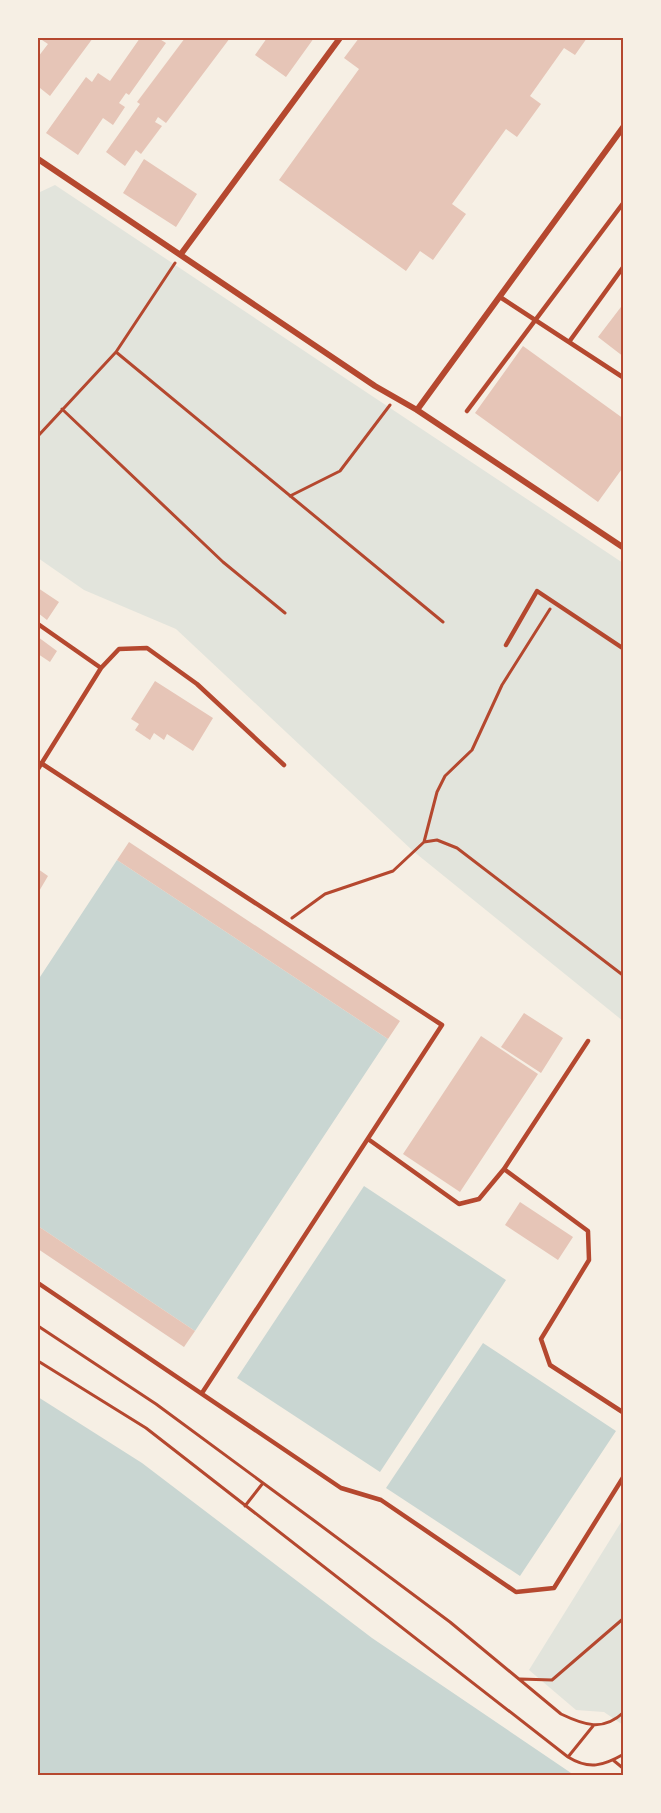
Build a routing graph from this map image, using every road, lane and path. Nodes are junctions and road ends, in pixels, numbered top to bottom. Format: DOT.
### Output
graph roads {
  1 [pos="340,38"];
  2 [pos="624,126"];
  3 [pos="38,159"];
  4 [pos="624,202"];
  5 [pos="181,254"];
  6 [pos="624,266"];
  7 [pos="500,297"];
  8 [pos="535,320"];
  9 [pos="569,342"];
  10 [pos="116,352"];
  11 [pos="624,378"];
  12 [pos="395,398"];
  13 [pos="62,410"];
  14 [pos="417,410"];
  15 [pos="466,411"];
  16 [pos="38,436"];
  17 [pos="290,496"];
  18 [pos="624,548"];
  19 [pos="554,602"];
  20 [pos="285,613"];
  21 [pos="443,622"];
  22 [pos="38,624"];
  23 [pos="506,645"];
  24 [pos="624,649"];
  25 [pos="101,668"];
  26 [pos="41,763"];
  27 [pos="284,765"];
  28 [pos="38,769"];
  29 [pos="424,842"];
  30 [pos="286,923"];
  31 [pos="624,976"];
  32 [pos="588,1041"];
  33 [pos="368,1139"];
  34 [pos="504,1170"];
  35 [pos="38,1282"];
  36 [pos="38,1326"];
  37 [pos="38,1362"];
  38 [pos="202,1393"];
  39 [pos="624,1413"];
  40 [pos="624,1476"];
  41 [pos="263,1483"];
  42 [pos="245,1506"];
  43 [pos="624,1618"];
  44 [pos="518,1679"];
  45 [pos="624,1712"];
  46 [pos="593,1726"];
  47 [pos="624,1755"];
  48 [pos="568,1757"];
  49 [pos="613,1760"];
  50 [pos="624,1769"];
  1 -- 5 [label="street"];
  2 -- 7 [label="street"];
  3 -- 5 [label="street"];
  4 -- 8 [label="lane"];
  5 -- 10 [label="path"];
  5 -- 12 [label="street"];
  6 -- 9 [label="lane"];
  7 -- 8 [label="lane"];
  7 -- 14 [label="street"];
  8 -- 9 [label="lane"];
  8 -- 15 [label="lane"];
  9 -- 11 [label="lane"];
  10 -- 13 [label="path"];
  10 -- 17 [label="path"];
  12 -- 14 [label="street"];
  12 -- 17 [label="path"];
  13 -- 16 [label="path"];
  13 -- 20 [label="path"];
  14 -- 18 [label="street"];
  17 -- 21 [label="path"];
  19 -- 23 [label="lane"];
  19 -- 24 [label="lane"];
  19 -- 29 [label="path"];
  22 -- 25 [label="lane"];
  25 -- 26 [label="lane"];
  25 -- 27 [label="lane"];
  26 -- 28 [label="lane"];
  26 -- 30 [label="lane"];
  29 -- 30 [label="path"];
  29 -- 31 [label="path"];
  30 -- 33 [label="lane"];
  32 -- 34 [label="lane"];
  33 -- 34 [label="lane"];
  33 -- 38 [label="lane"];
  34 -- 39 [label="lane"];
  35 -- 38 [label="lane"];
  36 -- 41 [label="path"];
  37 -- 42 [label="path"];
  38 -- 40 [label="lane"];
  41 -- 42 [label="path"];
  41 -- 44 [label="path"];
  42 -- 48 [label="path"];
  43 -- 44 [label="path"];
  44 -- 46 [label="path"];
  45 -- 46 [label="path"];
  46 -- 48 [label="path"];
  47 -- 49 [label="path"];
  48 -- 49 [label="path"];
  49 -- 50 [label="path"];
}
